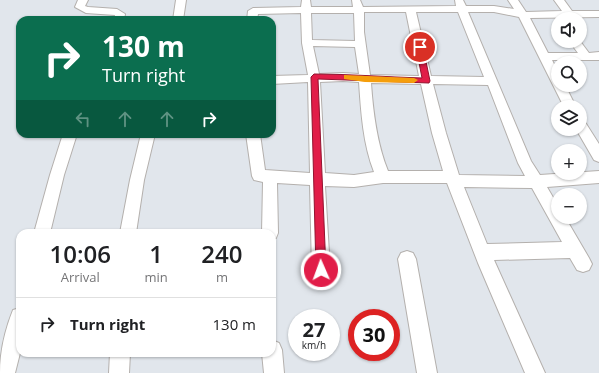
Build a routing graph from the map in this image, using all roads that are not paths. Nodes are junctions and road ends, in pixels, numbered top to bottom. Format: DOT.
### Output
graph roads {
  1 [pos="83,0"];
  2 [pos="181,0"];
  3 [pos="255,0"];
  4 [pos="514,0"];
  5 [pos="559,0"];
  6 [pos="306,5"];
  7 [pos="358,5"];
  8 [pos="461,5"];
  9 [pos="408,6"];
  10 [pos="568,12"];
  11 [pos="523,14"];
  12 [pos="587,14"];
  13 [pos="599,14"];
  14 [pos="252,15"];
  15 [pos="120,16"];
  16 [pos="179,16"];
  17 [pos="551,16"];
  18 [pos="307,43"];
  19 [pos="361,44"];
  20 [pos="580,48"];
  21 [pos="545,56"];
  22 [pos="551,56"];
  23 [pos="586,56"];
  24 [pos="587,56"];
  25 [pos="599,56"];
  26 [pos="551,69"];
  27 [pos="314,77"];
  28 [pos="365,79"];
  29 [pos="276,80"];
  30 [pos="427,81"];
  31 [pos="492,81"];
  32 [pos="586,136"];
  33 [pos="69,138"];
  34 [pos="147,138"];
  35 [pos="254,138"];
  36 [pos="599,156"];
  37 [pos="270,177"];
  38 [pos="383,177"];
  39 [pos="599,177"];
  40 [pos="318,179"];
  41 [pos="454,179"];
  42 [pos="536,182"];
  43 [pos="43,229"];
  44 [pos="129,229"];
  45 [pos="270,229"];
  46 [pos="483,252"];
  47 [pos="407,259"];
  48 [pos="321,270"];
  49 [pos="16,332"];
  50 [pos="120,357"];
  51 [pos="273,357"];
  52 [pos="5,373"];
  53 [pos="119,373"];
  54 [pos="274,373"];
  55 [pos="427,373"];
  56 [pos="535,373"];
  1 -- 15 [label="street"];
  2 -- 16 [label="street"];
  3 -- 14 [label="street"];
  4 -- 11 [label="street"];
  5 -- 10 [label="street"];
  6 -- 7 [label="street"];
  6 -- 14 [label="street"];
  6 -- 18 [label="street"];
  7 -- 9 [label="street"];
  7 -- 19 [label="street"];
  8 -- 9 [label="street"];
  8 -- 11 [label="street"];
  8 -- 31 [label="street"];
  9 -- 30 [label="street"];
  11 -- 17 [label="street"];
  11 -- 21 [label="street"];
  12 -- 13 [label="street"];
  18 -- 19 [label="street"];
  18 -- 27 [label="street"];
  19 -- 28 [label="street"];
  20 -- 23 [label="street"];
  21 -- 22 [label="street"];
  21 -- 26 [label="street"];
  24 -- 25 [label="street"];
  27 -- 28 [label="street"];
  27 -- 29 [label="street"];
  27 -- 40 [label="street"];
  28 -- 30 [label="street"];
  28 -- 38 [label="street"];
  30 -- 31 [label="street"];
  30 -- 41 [label="street"];
  31 -- 42 [label="street"];
  32 -- 36 [label="street"];
  33 -- 43 [label="street"];
  34 -- 44 [label="street"];
  35 -- 37 [label="street"];
  37 -- 40 [label="street"];
  37 -- 45 [label="street"];
  38 -- 40 [label="street"];
  38 -- 41 [label="street"];
  39 -- 42 [label="street"];
  40 -- 48 [label="street"];
  41 -- 42 [label="street"];
  41 -- 46 [label="street"];
  42 -- 46 [label="street"];
  46 -- 56 [label="street"];
  47 -- 55 [label="street"];
  49 -- 52 [label="street"];
  50 -- 53 [label="street"];
  51 -- 54 [label="street"];
}
